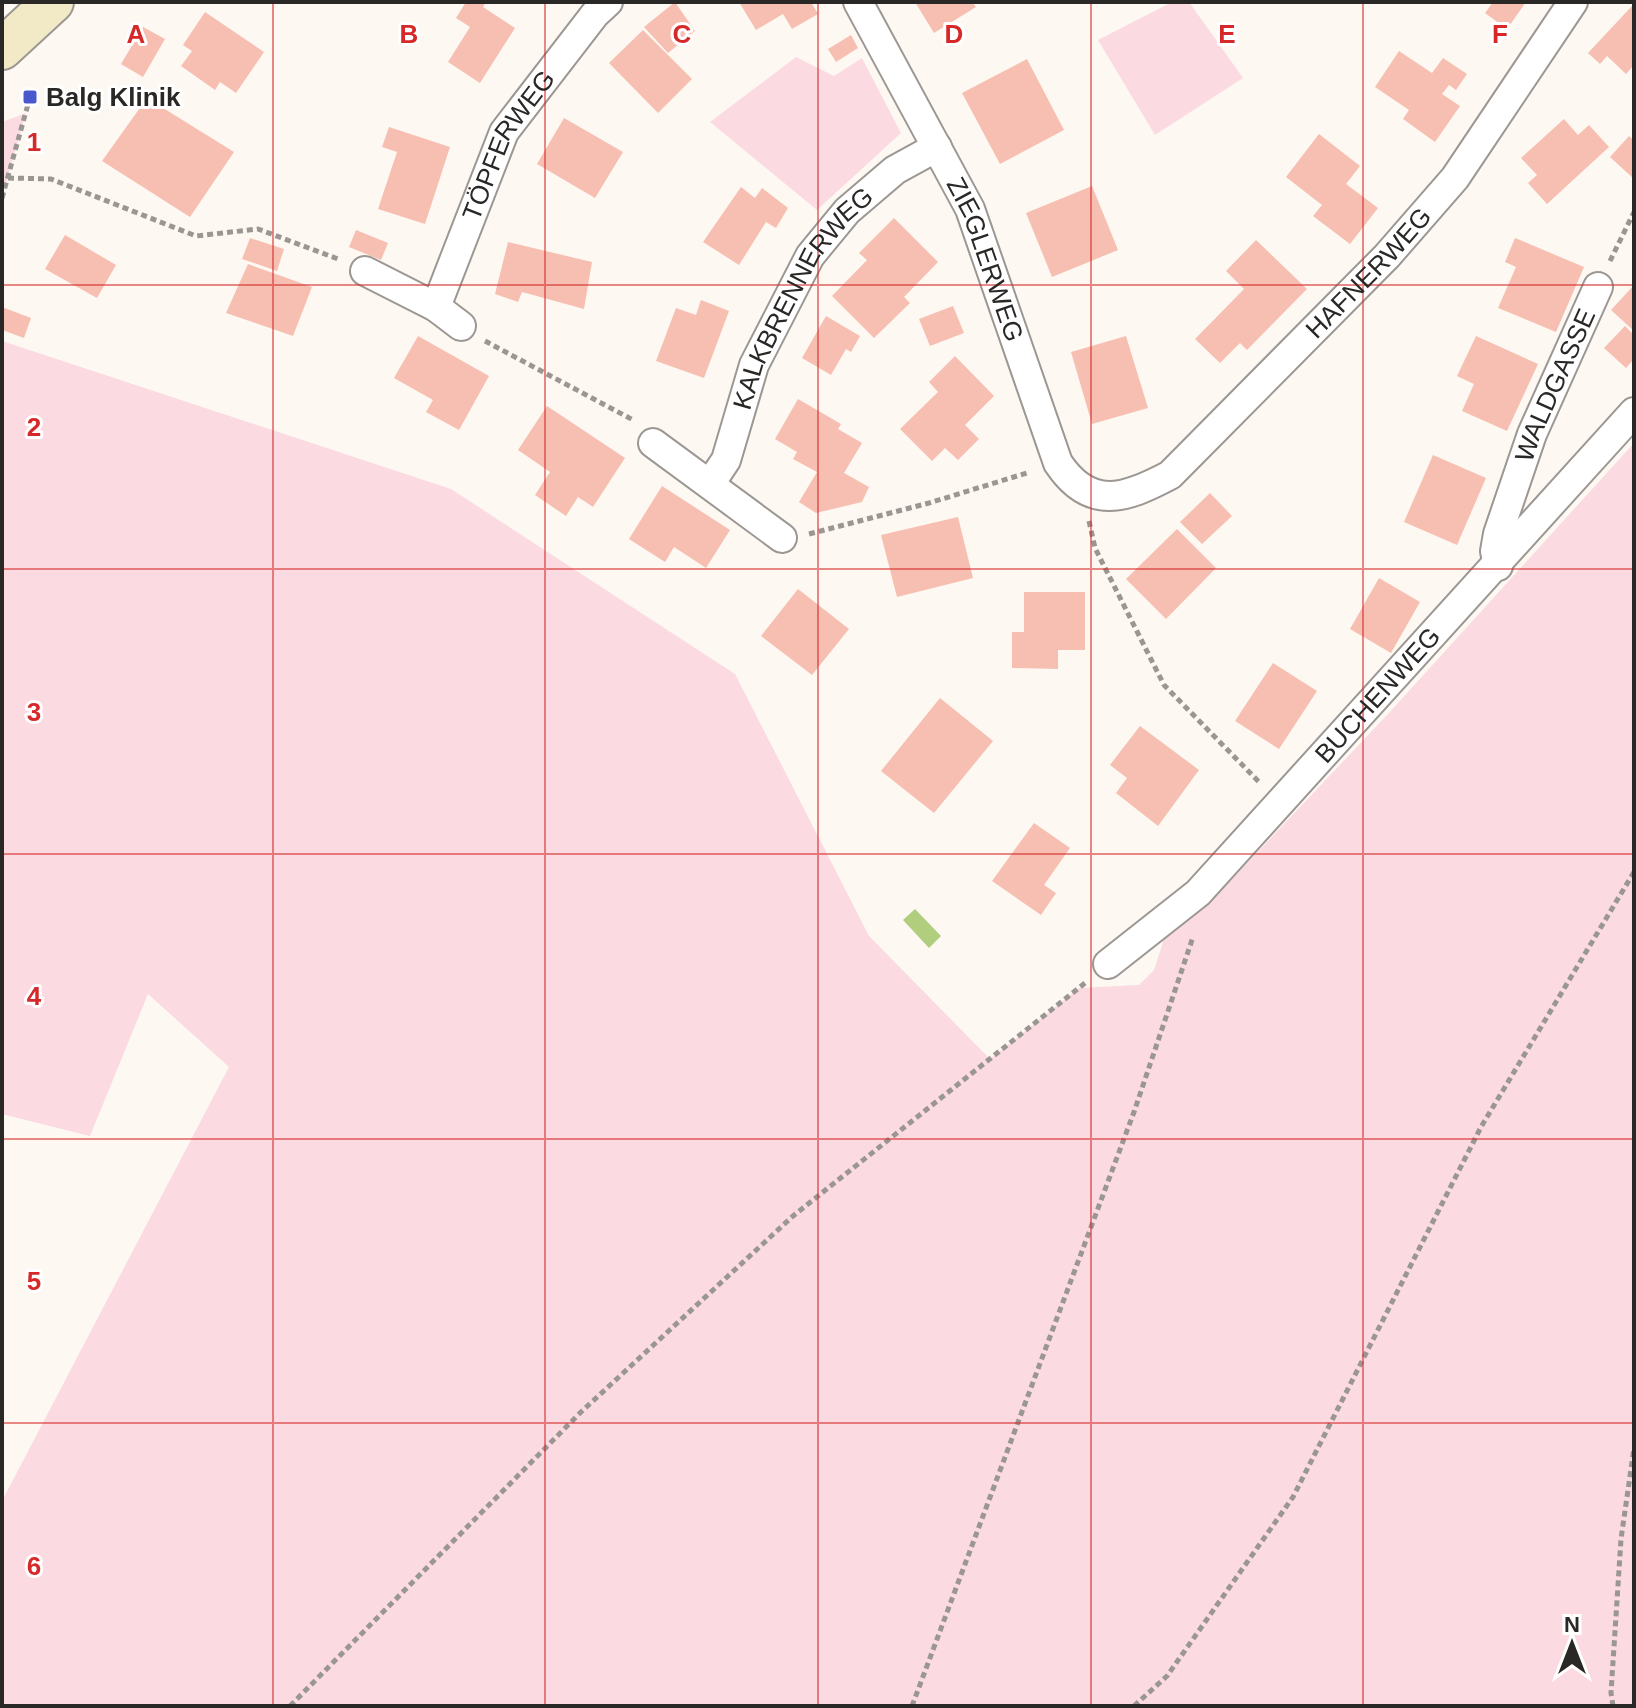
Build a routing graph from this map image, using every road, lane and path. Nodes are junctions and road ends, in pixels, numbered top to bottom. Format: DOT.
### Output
graph roads {
  1 [pos="53,2"];
  2 [pos="608,2"];
  3 [pos="858,2"];
  4 [pos="1573,2"];
  5 [pos="2,49"];
  6 [pos="30,97"];
  7 [pos="937,147"];
  8 [pos="8,178"];
  9 [pos="2,198"];
  10 [pos="1634,212"];
  11 [pos="333,256"];
  12 [pos="365,271"];
  13 [pos="1598,287"];
  14 [pos="436,307"];
  15 [pos="461,326"];
  16 [pos="1634,412"];
  17 [pos="653,443"];
  18 [pos="1058,463"];
  19 [pos="710,484"];
  20 [pos="1101,494"];
  21 [pos="812,533"];
  22 [pos="782,538"];
  23 [pos="1498,566"];
  24 [pos="1261,784"];
  25 [pos="1634,872"];
  26 [pos="1198,893"];
  27 [pos="1108,964"];
  28 [pos="1634,1448"];
  29 [pos="290,1706"];
  30 [pos="912,1706"];
  31 [pos="1134,1706"];
  32 [pos="1613,1706"];
  1 -- 5 [label="street"];
  2 -- 14 [label="street, TÖPFERWEG"];
  3 -- 7 [label="street, ZIEGLERWEG"];
  4 -- 20 [label="street, HAFNERWEG"];
  6 -- 8 [label="path"];
  7 -- 18 [label="street, ZIEGLERWEG"];
  7 -- 19 [label="street, KALKBRENNERWEG"];
  8 -- 9 [label="path"];
  8 -- 11 [label="path"];
  10 -- 13 [label="path, WALDGASSE"];
  12 -- 14 [label="street"];
  13 -- 23 [label="street, WALDGASSE"];
  14 -- 15 [label="street"];
  15 -- 17 [label="path"];
  16 -- 23 [label="street, BUCHENWEG"];
  17 -- 19 [label="street"];
  18 -- 20 [label="street, ZIEGLERWEG"];
  18 -- 21 [label="path"];
  19 -- 22 [label="street"];
  20 -- 24 [label="path"];
  23 -- 26 [label="street, BUCHENWEG"];
  25 -- 31 [label="path"];
  26 -- 27 [label="street, BUCHENWEG"];
  26 -- 30 [label="path"];
  27 -- 29 [label="path"];
  28 -- 32 [label="path"];
}
